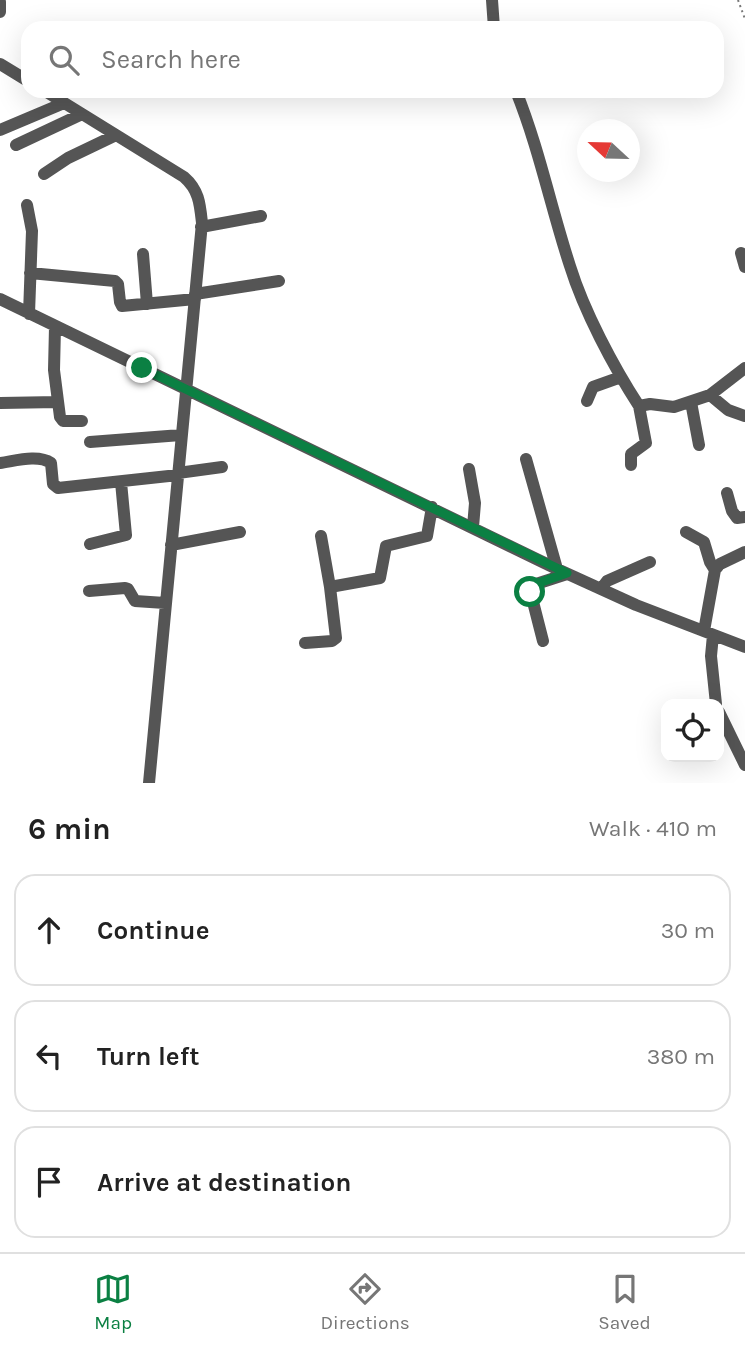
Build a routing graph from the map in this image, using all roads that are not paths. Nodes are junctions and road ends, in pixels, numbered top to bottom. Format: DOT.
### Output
graph roads {
  1 [pos="492,0"];
  2 [pos="0,2"];
  3 [pos="0,12"];
  4 [pos="494,21"];
  5 [pos="0,64"];
  6 [pos="21,77"];
  7 [pos="56,98"];
  8 [pos="518,98"];
  9 [pos="64,103"];
  10 [pos="82,114"];
  11 [pos="0,130"];
  12 [pos="117,135"];
  13 [pos="16,145"];
  14 [pos="44,174"];
  15 [pos="27,205"];
  16 [pos="261,216"];
  17 [pos="204,227"];
  18 [pos="741,253"];
  19 [pos="143,254"];
  20 [pos="745,267"];
  21 [pos="30,273"];
  22 [pos="279,281"];
  23 [pos="197,294"];
  24 [pos="0,299"];
  25 [pos="147,304"];
  26 [pos="29,314"];
  27 [pos="55,327"];
  28 [pos="745,368"];
  29 [pos="621,377"];
  30 [pos="186,389"];
  31 [pos="710,395"];
  32 [pos="587,401"];
  33 [pos="58,402"];
  34 [pos="691,402"];
  35 [pos="0,403"];
  36 [pos="639,406"];
  37 [pos="745,415"];
  38 [pos="82,421"];
  39 [pos="181,435"];
  40 [pos="90,442"];
  41 [pos="699,445"];
  42 [pos="526,459"];
  43 [pos="0,463"];
  44 [pos="631,465"];
  45 [pos="222,467"];
  46 [pos="469,468"];
  47 [pos="181,473"];
  48 [pos="121,482"];
  49 [pos="727,493"];
  50 [pos="432,507"];
  51 [pos="745,517"];
  52 [pos="472,527"];
  53 [pos="240,532"];
  54 [pos="686,532"];
  55 [pos="321,536"];
  56 [pos="90,544"];
  57 [pos="174,544"];
  58 [pos="745,552"];
  59 [pos="650,562"];
  60 [pos="715,570"];
  61 [pos="562,571"];
  62 [pos="330,587"];
  63 [pos="601,589"];
  64 [pos="89,591"];
  65 [pos="165,603"];
  66 [pos="709,633"];
  67 [pos="543,640"];
  68 [pos="305,643"];
  69 [pos="745,647"];
  70 [pos="715,699"];
  71 [pos="724,722"];
  72 [pos="745,765"];
  73 [pos="149,783"];
  1 -- 4 [label="street"];
  2 -- 3 [label="street"];
  5 -- 6 [label="street"];
  7 -- 9 [label="street"];
  8 -- 29 [label="street"];
  9 -- 10 [label="street"];
  9 -- 11 [label="street"];
  10 -- 12 [label="street"];
  10 -- 13 [label="street"];
  12 -- 14 [label="street"];
  12 -- 17 [label="street"];
  15 -- 21 [label="street"];
  16 -- 17 [label="street"];
  17 -- 23 [label="street"];
  18 -- 20 [label="street"];
  19 -- 25 [label="street"];
  21 -- 25 [label="street"];
  21 -- 26 [label="street"];
  22 -- 23 [label="street"];
  23 -- 25 [label="street"];
  23 -- 30 [label="street"];
  24 -- 26 [label="street"];
  26 -- 27 [label="street"];
  27 -- 30 [label="street"];
  27 -- 33 [label="street"];
  28 -- 31 [label="street"];
  29 -- 32 [label="street"];
  29 -- 36 [label="street"];
  30 -- 39 [label="street"];
  30 -- 50 [label="street"];
  31 -- 34 [label="street"];
  31 -- 37 [label="street"];
  33 -- 35 [label="street"];
  33 -- 38 [label="street"];
  34 -- 36 [label="street"];
  34 -- 41 [label="street"];
  36 -- 44 [label="street"];
  39 -- 40 [label="street"];
  39 -- 47 [label="street"];
  42 -- 61 [label="street"];
  43 -- 48 [label="street"];
  45 -- 47 [label="street"];
  46 -- 52 [label="street"];
  47 -- 48 [label="street"];
  47 -- 57 [label="street"];
  48 -- 56 [label="street"];
  49 -- 51 [label="street"];
  50 -- 52 [label="street"];
  50 -- 62 [label="street"];
  52 -- 61 [label="street"];
  53 -- 57 [label="street"];
  54 -- 60 [label="street"];
  55 -- 62 [label="street"];
  57 -- 65 [label="street"];
  58 -- 60 [label="street"];
  59 -- 63 [label="street"];
  60 -- 66 [label="street"];
  61 -- 63 [label="street"];
  61 -- 67 [label="street"];
  62 -- 68 [label="street"];
  63 -- 66 [label="street"];
  64 -- 65 [label="street"];
  65 -- 73 [label="street"];
  66 -- 69 [label="street"];
  66 -- 70 [label="street"];
  71 -- 72 [label="street"];
}
